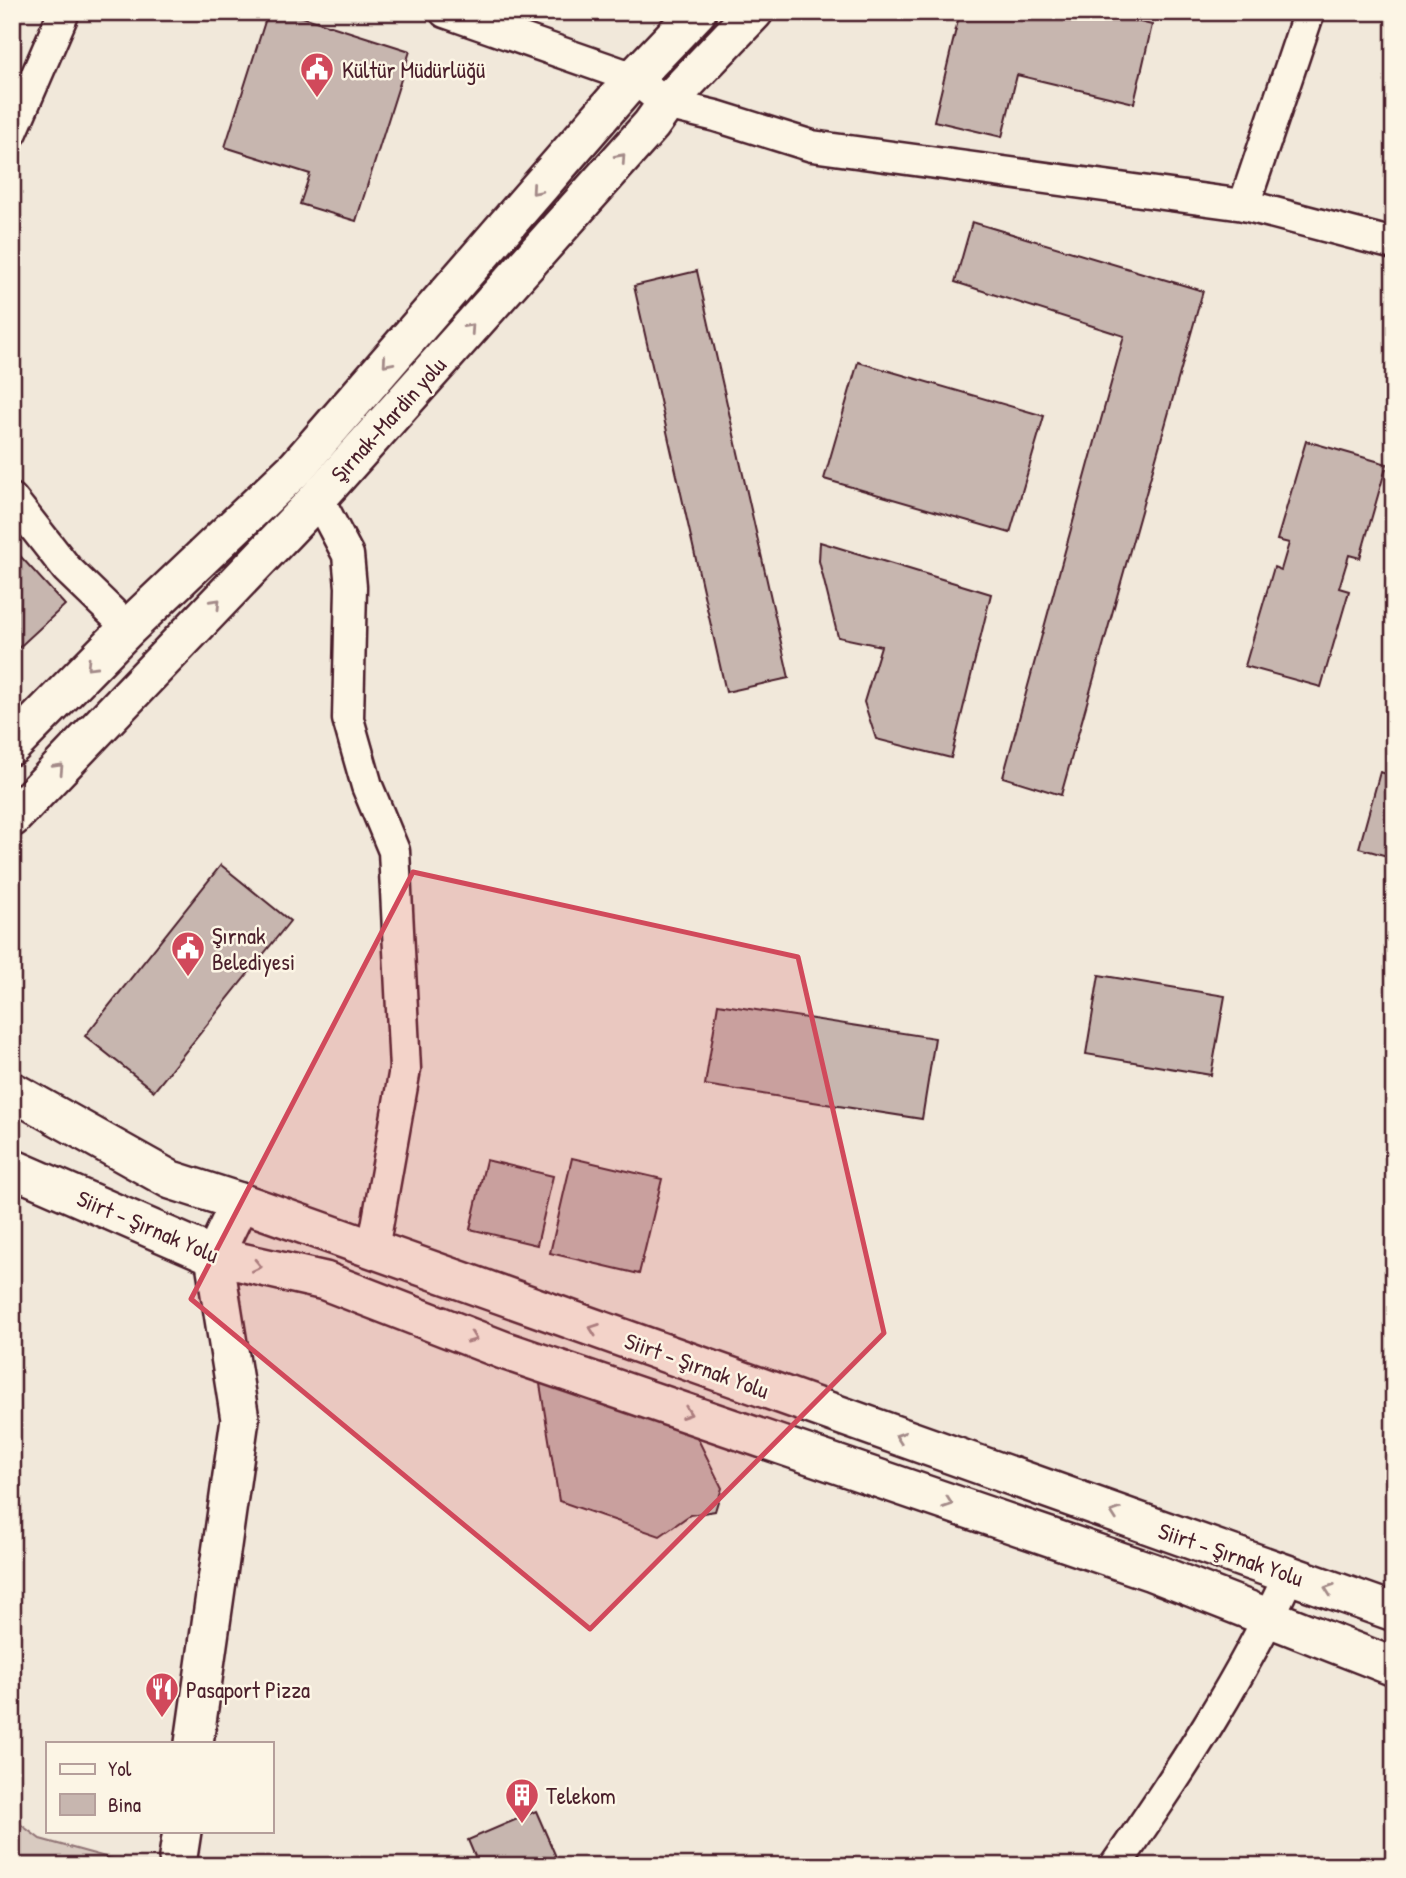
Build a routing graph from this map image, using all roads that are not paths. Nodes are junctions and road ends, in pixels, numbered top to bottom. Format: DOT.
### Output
graph roads {
  1 [pos="64,12"];
  2 [pos="445,12"];
  3 [pos="697,12"];
  4 [pos="754,12"];
  5 [pos="1308,12"];
  6 [pos="634,78"];
  7 [pos="666,104"];
  8 [pos="12,132"];
  9 [pos="1244,205"];
  10 [pos="1394,244"];
  11 [pos="318,498"];
  12 [pos="12,499"];
  13 [pos="128,628"];
  14 [pos="12,746"];
  15 [pos="12,818"];
  16 [pos="12,1091"];
  17 [pos="12,1168"];
  18 [pos="240,1202"];
  19 [pos="373,1250"];
  20 [pos="214,1256"];
  21 [pos="1289,1575"];
  22 [pos="1394,1612"];
  23 [pos="1270,1618"];
  24 [pos="1394,1667"];
  25 [pos="194,1742"];
  26 [pos="182,1832"];
  27 [pos="180,1866"];
  28 [pos="1115,1866"];
  1 -- 8 [label="street"];
  2 -- 6 [label="street"];
  3 -- 6 [label="street, Şırnak-Mardin yolu"];
  4 -- 7 [label="street, Şırnak-Mardin yolu"];
  5 -- 9 [label="street"];
  6 -- 7 [label="street"];
  6 -- 13 [label="street, Şırnak-Mardin yolu, one-way"];
  7 -- 9 [label="street"];
  11 -- 7 [label="street, Şırnak-Mardin yolu, one-way"];
  9 -- 10 [label="street"];
  15 -- 11 [label="street, Şırnak-Mardin yolu, one-way"];
  11 -- 19 [label="street"];
  12 -- 13 [label="street"];
  13 -- 14 [label="street, Şırnak-Mardin yolu, one-way"];
  16 -- 18 [label="street, Siirt - Şırnak Yolu"];
  17 -- 20 [label="street, Siirt - Şırnak Yolu"];
  18 -- 19 [label="street, Siirt - Şırnak Yolu"];
  18 -- 20 [label="street"];
  21 -- 19 [label="street, Siirt - Şırnak Yolu, one-way"];
  20 -- 23 [label="street, Siirt - Şırnak Yolu, one-way"];
  20 -- 25 [label="street"];
  22 -- 21 [label="street, Siirt - Şırnak Yolu, one-way"];
  21 -- 23 [label="street"];
  23 -- 24 [label="street, Siirt - Şırnak Yolu"];
  23 -- 28 [label="street"];
  26 -- 27 [label="street"];
}
